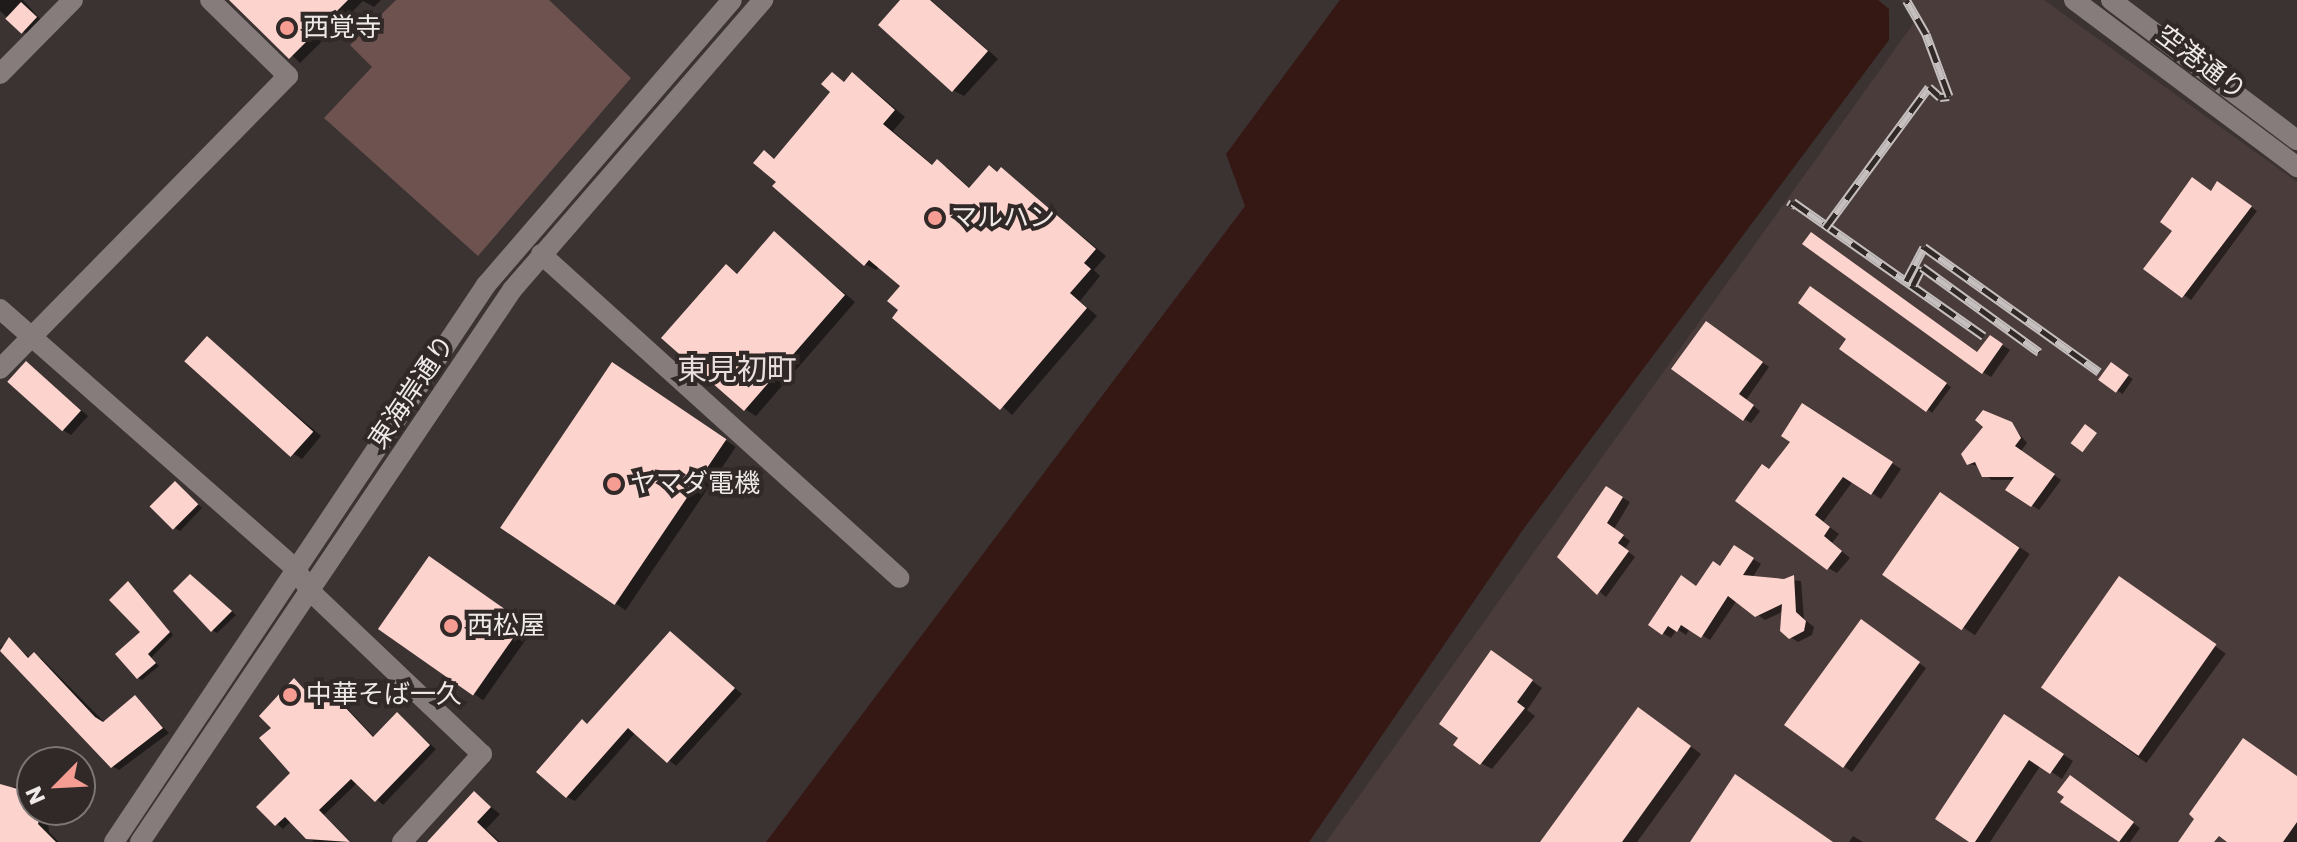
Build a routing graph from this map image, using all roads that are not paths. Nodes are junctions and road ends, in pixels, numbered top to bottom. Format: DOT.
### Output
graph roads {
  1 [pos="73,0"];
  2 [pos="210,0"];
  3 [pos="732,0"];
  4 [pos="763,0"];
  5 [pos="2074,0"];
  6 [pos="2111,0"];
  7 [pos="0,74"];
  8 [pos="2297,140"];
  9 [pos="2297,167"];
  10 [pos="541,254"];
  11 [pos="0,309"];
  12 [pos="32,337"];
  13 [pos="0,369"];
  14 [pos="296,569"];
  15 [pos="899,578"];
  16 [pos="310,591"];
  17 [pos="114,842"];
  18 [pos="140,842"];
  19 [pos="402,842"];
  1 -- 7 [label="street"];
  2 -- 12 [label="street"];
  3 -- 14 [label="street, 東海岸通り"];
  4 -- 10 [label="street, 東海岸通り"];
  5 -- 9 [label="street, 空港通り"];
  6 -- 8 [label="street"];
  10 -- 15 [label="street"];
  10 -- 16 [label="street, 東海岸通り"];
  11 -- 12 [label="street"];
  12 -- 13 [label="street"];
  12 -- 14 [label="street"];
  14 -- 16 [label="street"];
  14 -- 17 [label="street, 東海岸通り"];
  16 -- 18 [label="street, 東海岸通り"];
  16 -- 19 [label="street"];
}
